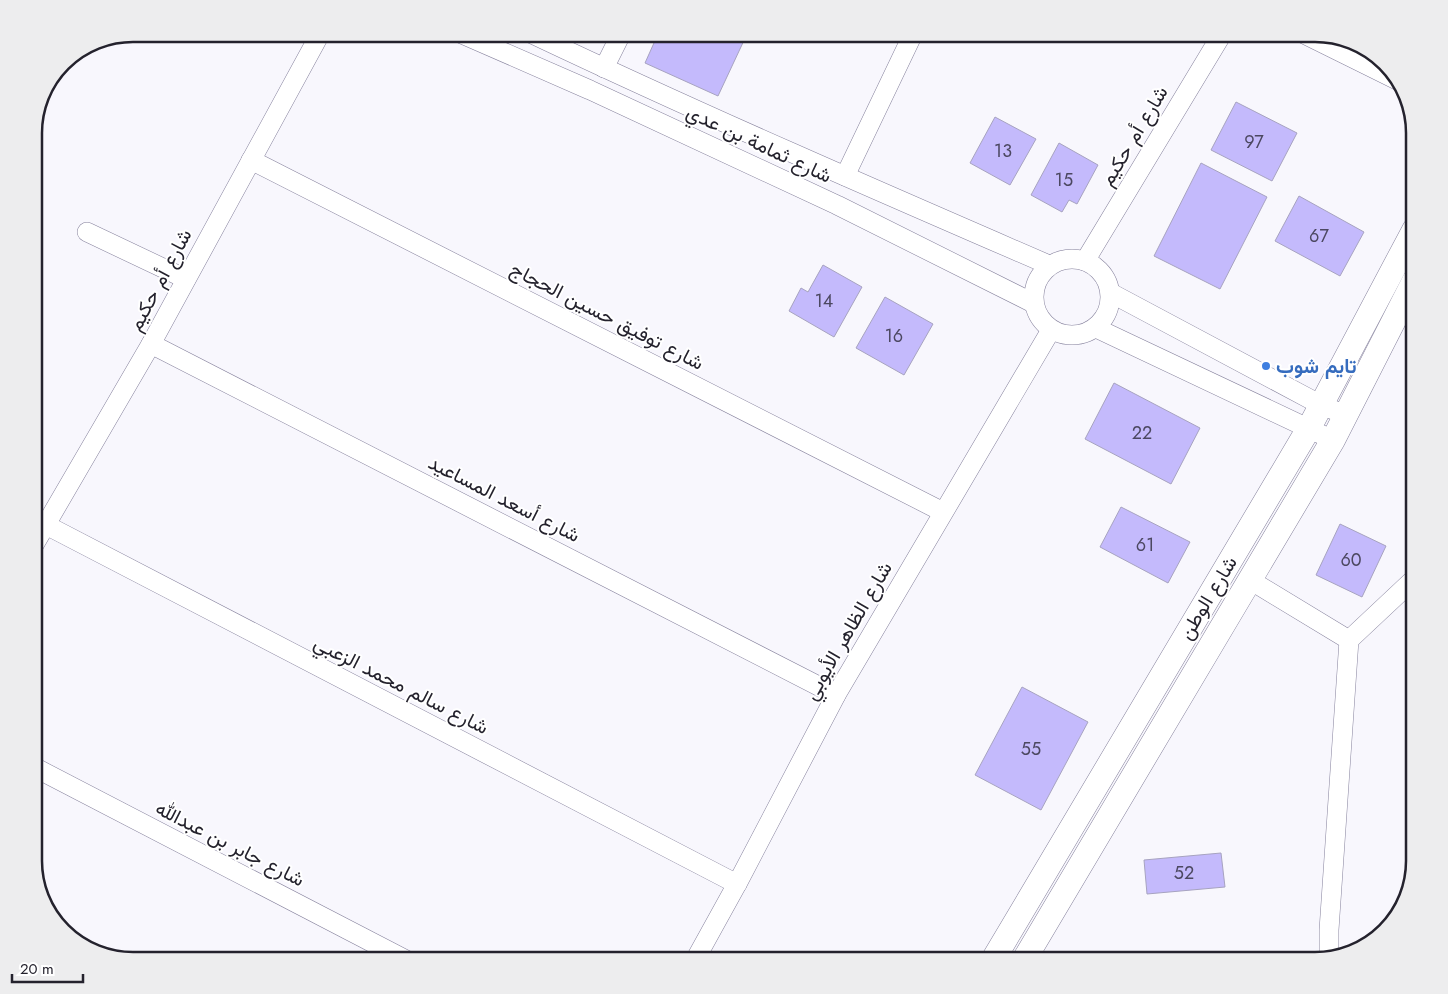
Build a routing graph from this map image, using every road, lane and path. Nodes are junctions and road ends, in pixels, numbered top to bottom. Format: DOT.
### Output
graph roads {
  1 [pos="316,42"];
  2 [pos="480,42"];
  3 [pos="549,42"];
  4 [pos="617,42"];
  5 [pos="909,42"];
  6 [pos="1217,42"];
  7 [pos="1321,43"];
  8 [pos="604,68"];
  9 [pos="1383,74"];
  10 [pos="251,160"];
  11 [pos="845,176"];
  12 [pos="87,232"];
  13 [pos="1406,245"];
  14 [pos="1085,261"];
  15 [pos="1049,265"];
  16 [pos="186,279"];
  17 [pos="1111,293"];
  18 [pos="1406,297"];
  19 [pos="1033,303"];
  20 [pos="1096,328"];
  21 [pos="1051,330"];
  22 [pos="151,344"];
  23 [pos="1321,405"];
  24 [pos="1346,415"];
  25 [pos="1309,428"];
  26 [pos="1333,440"];
  27 [pos="943,512"];
  28 [pos="46,525"];
  29 [pos="43,530"];
  30 [pos="1250,580"];
  31 [pos="1406,587"];
  32 [pos="1349,640"];
  33 [pos="836,695"];
  34 [pos="43,772"];
  35 [pos="737,884"];
  36 [pos="1329,950"];
  37 [pos="391,952"];
  38 [pos="699,952"];
  39 [pos="998,952"];
  40 [pos="1029,952"];
  1 -- 10 [label="street, شارع أم حكيم"];
  2 -- 19 [label="street, شارع ثمامة بن عدي"];
  3 -- 8 [label="street, شارع ثمامة بن عدي"];
  4 -- 8 [label="street"];
  5 -- 11 [label="street"];
  6 -- 14 [label="street, شارع أم حكيم"];
  7 -- 9 [label="street"];
  8 -- 11 [label="street, شارع ثمامة بن عدي"];
  10 -- 16 [label="street, شارع أم حكيم"];
  10 -- 27 [label="street, شارع توفيق حسين الحجاج"];
  11 -- 15 [label="street, شارع ثمامة بن عدي"];
  12 -- 16 [label="street"];
  13 -- 23 [label="street, شارع الوطن"];
  14 -- 15 [label="street"];
  14 -- 17 [label="street"];
  15 -- 19 [label="street"];
  16 -- 22 [label="street, شارع أم حكيم"];
  17 -- 20 [label="street"];
  17 -- 23 [label="street"];
  18 -- 24 [label="street, شارع الوطن"];
  19 -- 21 [label="street"];
  20 -- 21 [label="street"];
  20 -- 25 [label="street"];
  21 -- 27 [label="street, شارع الظاهر الأيوبي"];
  22 -- 28 [label="street, شارع أم حكيم"];
  22 -- 33 [label="street, شارع أسعد المساعيد"];
  23 -- 24 [label="street"];
  23 -- 25 [label="street, شارع الوطن"];
  24 -- 26 [label="street, شارع الوطن"];
  25 -- 26 [label="street"];
  25 -- 39 [label="street, شارع الوطن"];
  26 -- 30 [label="street, شارع الوطن"];
  27 -- 33 [label="street, شارع الظاهر الأيوبي"];
  28 -- 29 [label="street, شارع أم حكيم"];
  28 -- 35 [label="street, شارع سالم محمد الزعبي"];
  30 -- 32 [label="street"];
  30 -- 40 [label="street, شارع الوطن"];
  31 -- 32 [label="street"];
  32 -- 36 [label="street"];
  33 -- 35 [label="street, شارع الظاهر الأيوبي"];
  34 -- 37 [label="street, شارع جابر بن عبدالله"];
  35 -- 38 [label="street, شارع الظاهر الأيوبي"];
}
